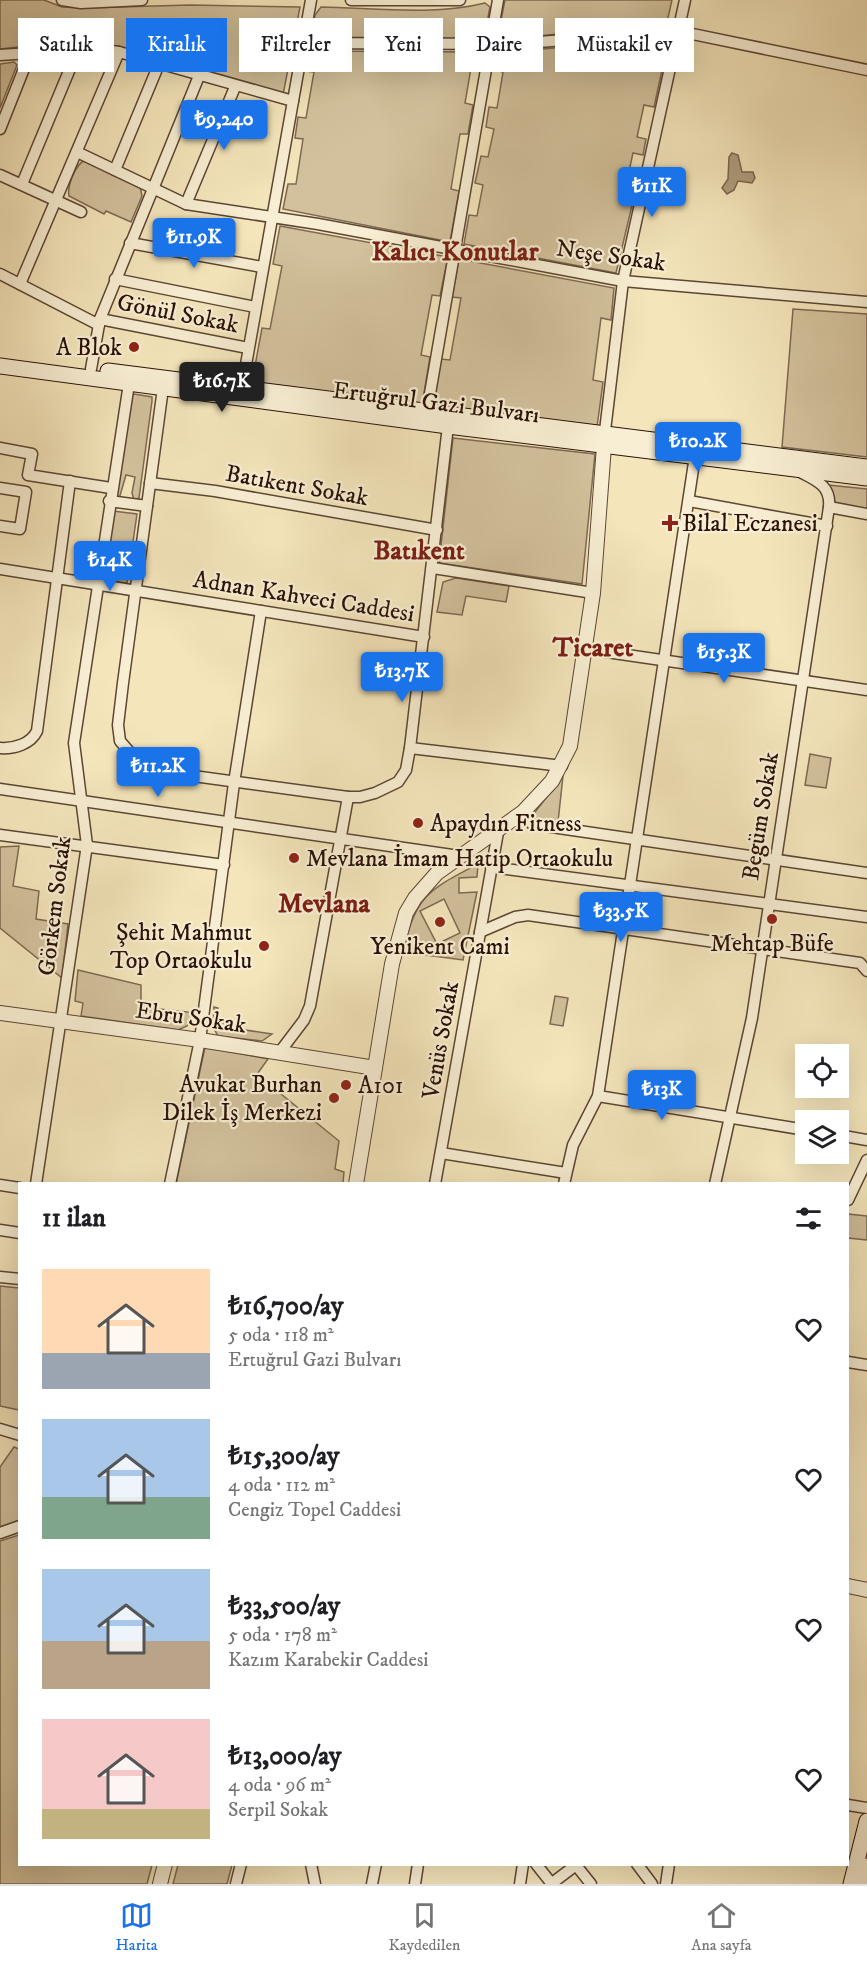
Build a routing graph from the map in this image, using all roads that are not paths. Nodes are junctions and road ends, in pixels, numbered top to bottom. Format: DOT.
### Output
graph roads {
  1 [pos="62,0"];
  2 [pos="142,0"];
  3 [pos="311,0"];
  4 [pos="351,0"];
  5 [pos="460,0"];
  6 [pos="498,0"];
  7 [pos="685,0"];
  8 [pos="446,1"];
  9 [pos="308,18"];
  10 [pos="495,18"];
  11 [pos="681,18"];
  12 [pos="694,34"];
  13 [pos="352,44"];
  14 [pos="455,45"];
  15 [pos="114,51"];
  16 [pos="119,52"];
  17 [pos="18,54"];
  18 [pos="126,54"];
  19 [pos="0,55"];
  20 [pos="867,70"];
  21 [pos="22,72"];
  22 [pos="69,72"];
  23 [pos="156,72"];
  24 [pos="186,72"];
  25 [pos="298,72"];
  26 [pos="486,72"];
  27 [pos="669,72"];
  28 [pos="199,76"];
  29 [pos="235,87"];
  30 [pos="293,101"];
  31 [pos="0,129"];
  32 [pos="77,152"];
  33 [pos="116,171"];
  34 [pos="0,176"];
  35 [pos="22,184"];
  36 [pos="152,188"];
  37 [pos="56,200"];
  38 [pos="186,204"];
  39 [pos="81,212"];
  40 [pos="271,218"];
  41 [pos="130,243"];
  42 [pos="455,251"];
  43 [pos="262,267"];
  44 [pos="0,274"];
  45 [pos="116,279"];
  46 [pos="623,281"];
  47 [pos="20,285"];
  48 [pos="867,302"];
  49 [pos="255,307"];
  50 [pos="99,322"];
  51 [pos="248,348"];
  52 [pos="0,357"];
  53 [pos="0,366"];
  54 [pos="91,369"];
  55 [pos="129,379"];
  56 [pos="242,387"];
  57 [pos="163,388"];
  58 [pos="427,411"];
  59 [pos="448,426"];
  60 [pos="604,440"];
  61 [pos="0,448"];
  62 [pos="695,456"];
  63 [pos="867,467"];
  64 [pos="797,470"];
  65 [pos="28,475"];
  66 [pos="867,478"];
  67 [pos="70,482"];
  68 [pos="150,483"];
  69 [pos="0,488"];
  70 [pos="111,488"];
  71 [pos="26,492"];
  72 [pos="109,501"];
  73 [pos="689,501"];
  74 [pos="147,506"];
  75 [pos="829,507"];
  76 [pos="867,514"];
  77 [pos="0,526"];
  78 [pos="827,526"];
  79 [pos="437,530"];
  80 [pos="433,568"];
  81 [pos="0,569"];
  82 [pos="57,577"];
  83 [pos="97,583"];
  84 [pos="136,590"];
  85 [pos="593,593"];
  86 [pos="261,611"];
  87 [pos="424,637"];
  88 [pos="586,649"];
  89 [pos="664,660"];
  90 [pos="802,681"];
  91 [pos="867,690"];
  92 [pos="0,747"];
  93 [pos="410,748"];
  94 [pos="562,766"];
  95 [pos="234,783"];
  96 [pos="0,789"];
  97 [pos="348,797"];
  98 [pos="81,801"];
  99 [pos="523,812"];
  100 [pos="230,824"];
  101 [pos="498,832"];
  102 [pos="0,835"];
  103 [pos="342,838"];
  104 [pos="637,840"];
  105 [pos="87,845"];
  106 [pos="459,856"];
  107 [pos="774,860"];
  108 [pos="224,865"];
  109 [pos="491,867"];
  110 [pos="867,873"];
  111 [pos="631,885"];
  112 [pos="767,904"];
  113 [pos="867,917"];
  114 [pos="624,929"];
  115 [pos="480,932"];
  116 [pos="761,948"];
  117 [pos="867,971"];
  118 [pos="0,1013"];
  119 [pos="61,1021"];
  120 [pos="200,1040"];
  121 [pos="279,1053"];
  122 [pos="375,1068"];
  123 [pos="598,1096"];
  124 [pos="731,1116"];
  125 [pos="795,1128"];
  126 [pos="849,1137"];
  127 [pos="867,1140"];
  128 [pos="441,1153"];
  129 [pos="867,1161"];
  130 [pos="565,1178"];
  131 [pos="36,1182"];
  132 [pos="170,1182"];
  133 [pos="359,1182"];
  134 [pos="435,1182"];
  135 [pos="715,1182"];
  136 [pos="0,1185"];
  137 [pos="18,1188"];
  138 [pos="849,1198"];
  139 [pos="0,1230"];
  140 [pos="18,1233"];
  141 [pos="0,1277"];
  142 [pos="18,1279"];
  143 [pos="849,1362"];
  144 [pos="867,1365"];
  145 [pos="0,1429"];
  146 [pos="18,1434"];
  147 [pos="18,1527"];
  148 [pos="0,1533"];
  149 [pos="849,1586"];
  150 [pos="867,1590"];
  151 [pos="849,1805"];
  152 [pos="867,1808"];
  153 [pos="867,1821"];
  154 [pos="164,1866"];
  155 [pos="240,1866"];
  156 [pos="310,1866"];
  157 [pos="376,1866"];
  158 [pos="418,1866"];
  159 [pos="523,1866"];
  160 [pos="538,1866"];
  161 [pos="575,1866"];
  162 [pos="577,1866"];
  163 [pos="638,1866"];
  164 [pos="669,1866"];
  165 [pos="867,1866"];
  166 [pos="160,1884"];
  167 [pos="236,1884"];
  168 [pos="315,1884"];
  169 [pos="372,1884"];
  170 [pos="415,1884"];
  171 [pos="520,1884"];
  172 [pos="551,1884"];
  173 [pos="591,1884"];
  174 [pos="652,1884"];
  175 [pos="666,1884"];
  176 [pos="850,1884"];
  177 [pos="862,1884"];
  1 -- 2 [label="street"];
  3 -- 9 [label="street"];
  4 -- 8 [label="street"];
  5 -- 8 [label="street"];
  6 -- 10 [label="street"];
  7 -- 11 [label="street"];
  12 -- 20 [label="street"];
  13 -- 14 [label="street"];
  15 -- 16 [label="street"];
  16 -- 18 [label="street"];
  16 -- 32 [label="street"];
  17 -- 19 [label="street"];
  21 -- 31 [label="street"];
  22 -- 35 [label="street"];
  23 -- 33 [label="street"];
  24 -- 28 [label="street"];
  25 -- 30 [label="street"];
  26 -- 42 [label="street"];
  27 -- 46 [label="street"];
  28 -- 29 [label="street"];
  28 -- 36 [label="street"];
  29 -- 30 [label="street"];
  29 -- 38 [label="street"];
  30 -- 40 [label="street"];
  32 -- 33 [label="street, Neşe Sokak"];
  32 -- 37 [label="street"];
  33 -- 36 [label="street, Neşe Sokak"];
  34 -- 35 [label="street"];
  35 -- 37 [label="street"];
  36 -- 38 [label="street, Neşe Sokak"];
  36 -- 41 [label="street"];
  37 -- 39 [label="street"];
  37 -- 47 [label="street"];
  38 -- 40 [label="street, Neşe Sokak"];
  40 -- 42 [label="street, Neşe Sokak"];
  40 -- 43 [label="street"];
  41 -- 43 [label="street"];
  41 -- 45 [label="street"];
  42 -- 46 [label="street, Neşe Sokak"];
  42 -- 58 [label="street"];
  43 -- 49 [label="street"];
  44 -- 47 [label="street, Gönül Sokak"];
  45 -- 49 [label="street"];
  45 -- 50 [label="street"];
  46 -- 48 [label="street, Neşe Sokak"];
  46 -- 60 [label="street"];
  47 -- 50 [label="street, Gönül Sokak"];
  49 -- 51 [label="street"];
  50 -- 51 [label="street, Gönül Sokak"];
  50 -- 54 [label="street"];
  51 -- 56 [label="street"];
  52 -- 54 [label="main road, Ertuğrul Gazi Bulvarı"];
  53 -- 55 [label="main road, Ertuğrul Gazi Bulvarı"];
  54 -- 55 [label="main road, Ertuğrul Gazi Bulvarı"];
  55 -- 56 [label="main road, Ertuğrul Gazi Bulvarı"];
  55 -- 57 [label="main road, Ertuğrul Gazi Bulvarı"];
  55 -- 70 [label="street, Görkem Sokak"];
  56 -- 58 [label="main road, Ertuğrul Gazi Bulvarı"];
  57 -- 59 [label="main road, Ertuğrul Gazi Bulvarı"];
  57 -- 68 [label="street"];
  58 -- 60 [label="main road, Ertuğrul Gazi Bulvarı"];
  59 -- 60 [label="main road, Ertuğrul Gazi Bulvarı"];
  59 -- 79 [label="street"];
  60 -- 62 [label="main road, Ertuğrul Gazi Bulvarı"];
  60 -- 63 [label="main road, Ertuğrul Gazi Bulvarı"];
  60 -- 85 [label="street"];
  61 -- 65 [label="street"];
  62 -- 64 [label="main road, Ertuğrul Gazi Bulvarı"];
  62 -- 73 [label="street"];
  64 -- 66 [label="main road, Ertuğrul Gazi Bulvarı"];
  64 -- 75 [label="street"];
  65 -- 67 [label="street"];
  65 -- 71 [label="street"];
  67 -- 70 [label="street"];
  67 -- 82 [label="street"];
  68 -- 74 [label="street"];
  68 -- 79 [label="street, Batıkent Sokak"];
  69 -- 71 [label="street"];
  70 -- 72 [label="street, Görkem Sokak"];
  71 -- 77 [label="street"];
  72 -- 74 [label="street"];
  72 -- 83 [label="street, Görkem Sokak"];
  73 -- 78 [label="street"];
  73 -- 89 [label="street"];
  74 -- 84 [label="street"];
  75 -- 76 [label="street"];
  75 -- 78 [label="street, Begüm Sokak"];
  78 -- 90 [label="street, Begüm Sokak"];
  79 -- 80 [label="street"];
  80 -- 85 [label="street"];
  80 -- 87 [label="street"];
  81 -- 82 [label="street, Adnan Kahveci Caddesi"];
  82 -- 83 [label="street, Adnan Kahveci Caddesi"];
  82 -- 92 [label="street"];
  83 -- 84 [label="street, Adnan Kahveci Caddesi"];
  83 -- 98 [label="street, Görkem Sokak"];
  84 -- 86 [label="street, Adnan Kahveci Caddesi"];
  84 -- 95 [label="street"];
  85 -- 88 [label="street"];
  86 -- 87 [label="street, Adnan Kahveci Caddesi"];
  86 -- 95 [label="street"];
  87 -- 93 [label="street"];
  88 -- 89 [label="street"];
  88 -- 94 [label="street"];
  89 -- 90 [label="street"];
  89 -- 104 [label="street"];
  90 -- 91 [label="street"];
  90 -- 107 [label="street, Begüm Sokak"];
  93 -- 94 [label="street"];
  93 -- 97 [label="street"];
  94 -- 99 [label="street"];
  95 -- 97 [label="street"];
  95 -- 100 [label="street"];
  96 -- 98 [label="street"];
  97 -- 103 [label="street"];
  98 -- 100 [label="street"];
  98 -- 105 [label="street, Görkem Sokak"];
  99 -- 101 [label="street"];
  99 -- 104 [label="street"];
  100 -- 103 [label="street"];
  100 -- 108 [label="street"];
  101 -- 106 [label="street"];
  101 -- 109 [label="street, Venüs Sokak"];
  102 -- 105 [label="street"];
  103 -- 106 [label="street"];
  103 -- 121 [label="street"];
  104 -- 107 [label="street"];
  104 -- 111 [label="street"];
  105 -- 108 [label="street"];
  105 -- 119 [label="street, Görkem Sokak"];
  106 -- 122 [label="street"];
  107 -- 110 [label="street"];
  107 -- 112 [label="street, Begüm Sokak"];
  108 -- 120 [label="street"];
  109 -- 111 [label="street"];
  109 -- 115 [label="street, Venüs Sokak"];
  111 -- 112 [label="street"];
  111 -- 114 [label="street"];
  112 -- 113 [label="street"];
  112 -- 116 [label="street, Begüm Sokak"];
  114 -- 115 [label="street"];
  114 -- 116 [label="street"];
  114 -- 123 [label="street"];
  115 -- 128 [label="street, Venüs Sokak"];
  116 -- 117 [label="street"];
  116 -- 124 [label="street, Begüm Sokak"];
  118 -- 119 [label="street, Ebru Sokak"];
  119 -- 120 [label="street, Ebru Sokak"];
  119 -- 131 [label="street, Görkem Sokak"];
  120 -- 121 [label="street, Ebru Sokak"];
  120 -- 132 [label="street"];
  121 -- 122 [label="street, Ebru Sokak"];
  122 -- 133 [label="street"];
  123 -- 124 [label="street"];
  123 -- 130 [label="street"];
  124 -- 125 [label="street"];
  124 -- 135 [label="street, Begüm Sokak"];
  126 -- 127 [label="street"];
  128 -- 130 [label="street"];
  128 -- 134 [label="street, Venüs Sokak"];
  129 -- 138 [label="street"];
  136 -- 137 [label="street"];
  139 -- 140 [label="street"];
  141 -- 142 [label="street"];
  143 -- 144 [label="street"];
  145 -- 146 [label="street"];
  147 -- 148 [label="street"];
  149 -- 150 [label="street"];
  151 -- 152 [label="street"];
  153 -- 176 [label="main road"];
  154 -- 166 [label="street"];
  155 -- 167 [label="street"];
  156 -- 168 [label="street"];
  157 -- 169 [label="street"];
  158 -- 170 [label="street"];
  159 -- 171 [label="street"];
  160 -- 172 [label="street"];
  161 -- 172 [label="street"];
  162 -- 173 [label="street"];
  163 -- 174 [label="street"];
  164 -- 175 [label="street"];
  165 -- 177 [label="main road"];
}
